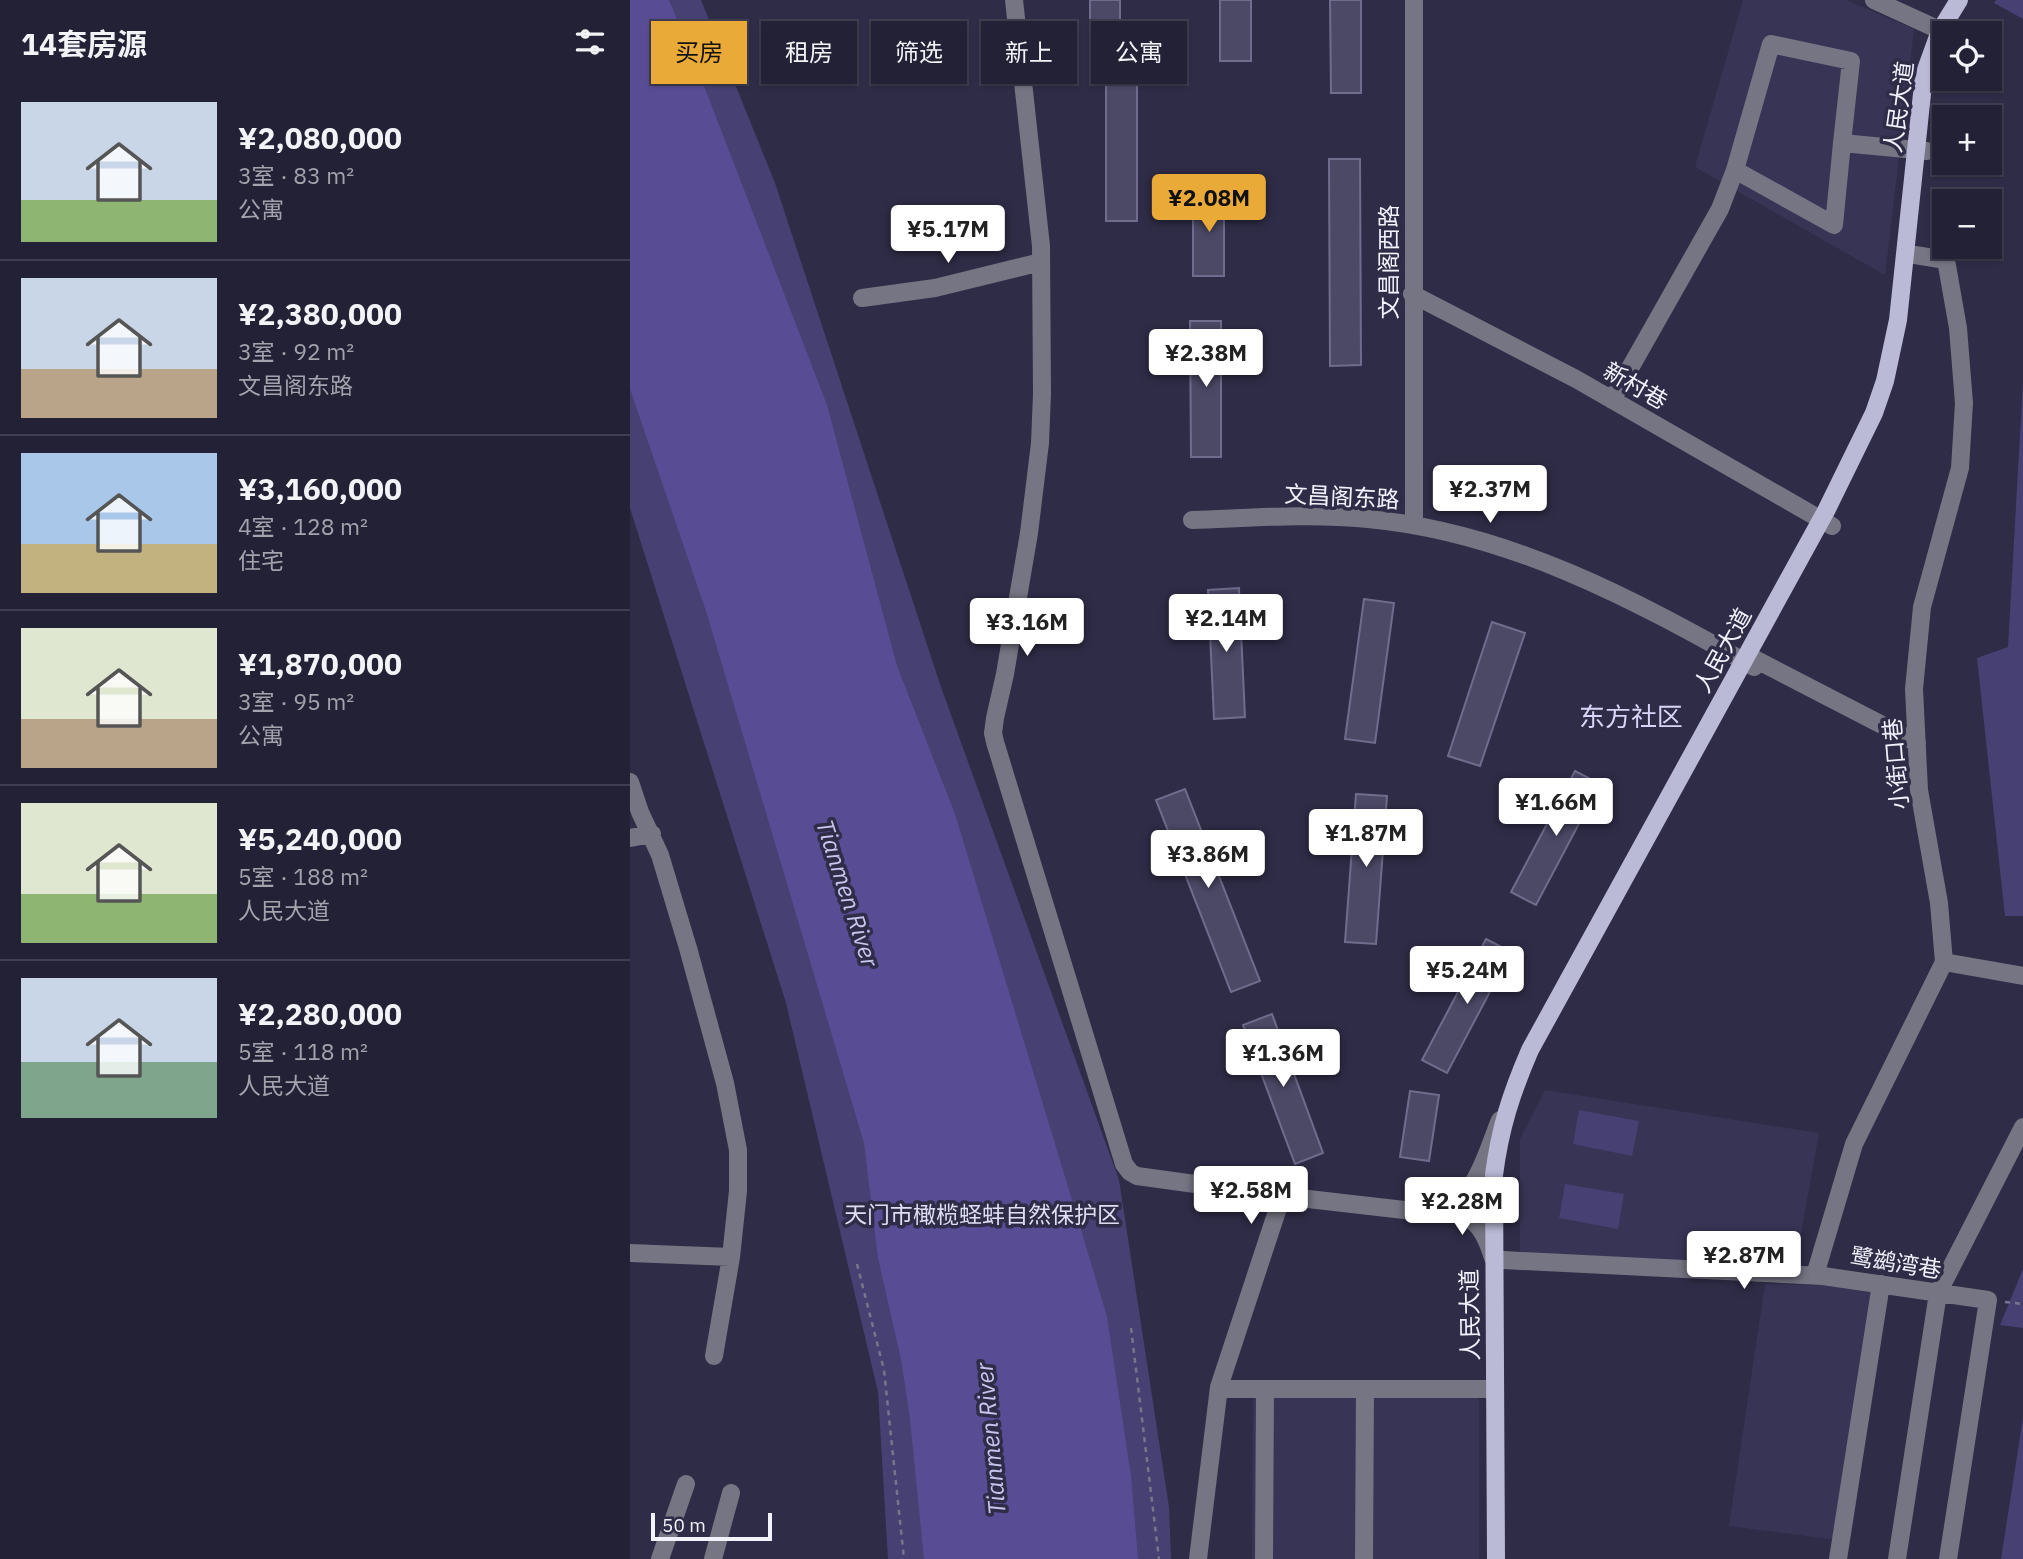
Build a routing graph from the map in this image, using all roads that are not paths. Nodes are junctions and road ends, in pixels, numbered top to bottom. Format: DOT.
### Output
graph roads {
  1 [pos="1014,0"];
  2 [pos="1414,0"];
  3 [pos="1874,0"];
  4 [pos="1949,0"];
  5 [pos="1959,0"];
  6 [pos="1972,0"];
  7 [pos="1947,21"];
  8 [pos="1951,21"];
  9 [pos="1956,21"];
  10 [pos="1932,29"];
  11 [pos="1932,60"];
  12 [pos="1842,143"];
  13 [pos="1922,150"];
  14 [pos="1735,170"];
  15 [pos="1915,255"];
  16 [pos="1041,262"];
  17 [pos="1412,294"];
  18 [pos="862,298"];
  19 [pos="1612,400"];
  20 [pos="1192,520"];
  21 [pos="1826,523"];
  22 [pos="1414,525"];
  23 [pos="1751,661"];
  24 [pos="1917,743"];
  25 [pos="630,782"];
  26 [pos="652,834"];
  27 [pos="630,838"];
  28 [pos="1944,962"];
  29 [pos="2023,975"];
  30 [pos="1511,1094"];
  31 [pos="2023,1127"];
  32 [pos="1282,1196"];
  33 [pos="1434,1212"];
  34 [pos="630,1253"];
  35 [pos="730,1257"];
  36 [pos="1498,1259"];
  37 [pos="1815,1275"];
  38 [pos="1881,1284"];
  39 [pos="1938,1293"];
  40 [pos="714,1356"];
  41 [pos="1219,1389"];
  42 [pos="1265,1389"];
  43 [pos="1365,1389"];
  44 [pos="1494,1389"];
  45 [pos="686,1484"];
  46 [pos="732,1493"];
  47 [pos="660,1559"];
  48 [pos="713,1559"];
  49 [pos="1198,1559"];
  50 [pos="1264,1559"];
  51 [pos="1364,1559"];
  52 [pos="1496,1559"];
  53 [pos="1506,1559"];
  54 [pos="1838,1559"];
  55 [pos="1897,1559"];
  56 [pos="1948,1559"];
  1 -- 16 [label="street"];
  2 -- 17 [label="street, 文昌阁西路"];
  3 -- 10 [label="street"];
  4 -- 7 [label="street"];
  5 -- 8 [label="main road, 人民大道"];
  6 -- 9 [label="main road, 人民大道"];
  11 -- 13 [label="main road, 人民大道"];
  12 -- 13 [label="street"];
  12 -- 14 [label="street"];
  12 -- 14 [label="street"];
  13 -- 15 [label="main road, 人民大道"];
  13 -- 21 [label="main road, 人民大道"];
  14 -- 19 [label="street"];
  15 -- 21 [label="main road, 人民大道"];
  15 -- 24 [label="street, 小街口巷"];
  16 -- 18 [label="street"];
  16 -- 32 [label="street"];
  17 -- 19 [label="street, 新村巷"];
  17 -- 22 [label="street, 文昌阁西路"];
  19 -- 21 [label="street, 新村巷"];
  20 -- 22 [label="street, 文昌阁东路"];
  21 -- 23 [label="main road, 人民大道"];
  22 -- 23 [label="street, 文昌阁东路"];
  23 -- 24 [label="street, 文昌阁东路"];
  23 -- 30 [label="main road, 人民大道"];
  23 -- 36 [label="main road, 人民大道"];
  24 -- 28 [label="street, 小街口巷"];
  25 -- 26 [label="street"];
  26 -- 27 [label="street"];
  26 -- 35 [label="street"];
  28 -- 29 [label="street"];
  28 -- 37 [label="street"];
  30 -- 33 [label="street"];
  30 -- 36 [label="main road, 人民大道"];
  31 -- 39 [label="street"];
  32 -- 33 [label="street"];
  32 -- 41 [label="street"];
  33 -- 36 [label="street"];
  34 -- 35 [label="street"];
  35 -- 40 [label="street"];
  36 -- 37 [label="street, 鹭鹚湾巷"];
  36 -- 44 [label="main road, 人民大道"];
  36 -- 53 [label="main road, 人民大道"];
  37 -- 38 [label="street, 鹭鹚湾巷"];
  38 -- 39 [label="street, 鹭鹚湾巷"];
  38 -- 54 [label="street"];
  39 -- 55 [label="street"];
  39 -- 56 [label="street, 鹭鹚湾巷"];
  41 -- 42 [label="street"];
  41 -- 49 [label="street"];
  42 -- 43 [label="street"];
  42 -- 50 [label="street"];
  43 -- 44 [label="street"];
  43 -- 51 [label="street"];
  44 -- 52 [label="main road, 人民大道"];
  45 -- 47 [label="street"];
  46 -- 48 [label="street"];
}
